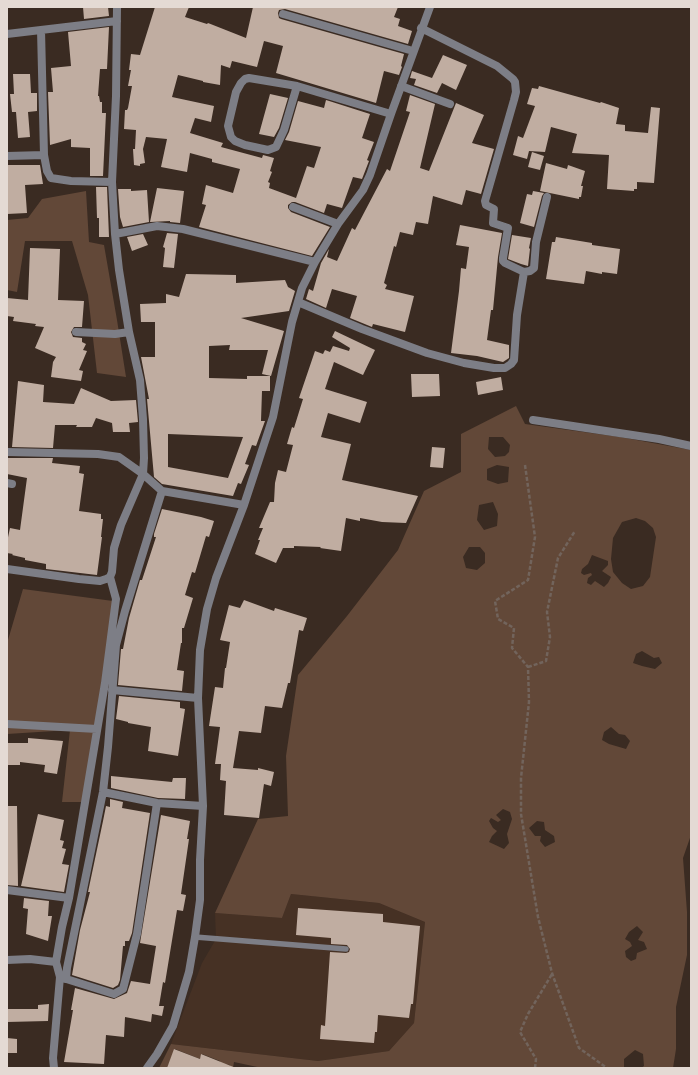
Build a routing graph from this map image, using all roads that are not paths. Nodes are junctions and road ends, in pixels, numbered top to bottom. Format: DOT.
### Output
graph roads {
  1 [pos="117,7"];
  2 [pos="430,7"];
  3 [pos="283,14"];
  4 [pos="117,21"];
  5 [pos="421,28"];
  6 [pos="41,30"];
  7 [pos="7,34"];
  8 [pos="413,51"];
  9 [pos="297,86"];
  10 [pos="401,86"];
  11 [pos="450,104"];
  12 [pos="390,114"];
  13 [pos="44,155"];
  14 [pos="7,156"];
  15 [pos="112,182"];
  16 [pos="547,197"];
  17 [pos="293,207"];
  18 [pos="338,224"];
  19 [pos="115,234"];
  20 [pos="315,262"];
  21 [pos="524,272"];
  22 [pos="298,302"];
  23 [pos="76,332"];
  24 [pos="129,332"];
  25 [pos="533,420"];
  26 [pos="691,446"];
  27 [pos="7,452"];
  28 [pos="143,474"];
  29 [pos="162,491"];
  30 [pos="244,505"];
  31 [pos="7,569"];
  32 [pos="110,577"];
  33 [pos="112,690"];
  34 [pos="198,698"];
  35 [pos="7,724"];
  36 [pos="97,729"];
  37 [pos="103,792"];
  38 [pos="157,803"];
  39 [pos="204,806"];
  40 [pos="7,890"];
  41 [pos="69,898"];
  42 [pos="195,937"];
  43 [pos="346,948"];
  44 [pos="7,960"];
  45 [pos="56,962"];
  46 [pos="63,978"];
  47 [pos="54,1068"];
  48 [pos="147,1068"];
  1 -- 4 [label="street"];
  2 -- 5 [label="street"];
  3 -- 8 [label="street"];
  4 -- 6 [label="street"];
  4 -- 15 [label="street"];
  5 -- 8 [label="street"];
  5 -- 21 [label="street"];
  6 -- 7 [label="street"];
  6 -- 13 [label="street"];
  8 -- 10 [label="street"];
  9 -- 9 [label="street"];
  9 -- 12 [label="street"];
  10 -- 11 [label="street"];
  10 -- 12 [label="street"];
  12 -- 18 [label="street"];
  13 -- 14 [label="street"];
  13 -- 15 [label="street"];
  15 -- 19 [label="street"];
  16 -- 21 [label="street"];
  17 -- 18 [label="street"];
  18 -- 20 [label="street"];
  19 -- 20 [label="street"];
  19 -- 24 [label="street"];
  20 -- 22 [label="street"];
  21 -- 22 [label="street"];
  22 -- 30 [label="street"];
  23 -- 24 [label="street"];
  24 -- 28 [label="street"];
  25 -- 26 [label="street"];
  27 -- 28 [label="street"];
  28 -- 29 [label="street"];
  28 -- 32 [label="street"];
  29 -- 30 [label="street"];
  29 -- 33 [label="street"];
  30 -- 34 [label="street"];
  31 -- 32 [label="street"];
  32 -- 36 [label="street"];
  33 -- 34 [label="street"];
  33 -- 37 [label="street"];
  34 -- 39 [label="street"];
  35 -- 36 [label="street"];
  36 -- 41 [label="street"];
  37 -- 38 [label="street"];
  37 -- 46 [label="street"];
  38 -- 39 [label="street"];
  38 -- 46 [label="street"];
  39 -- 42 [label="street"];
  40 -- 41 [label="street"];
  41 -- 45 [label="street"];
  42 -- 43 [label="lane"];
  42 -- 48 [label="street"];
  44 -- 45 [label="street"];
  45 -- 46 [label="street"];
  46 -- 47 [label="street"];
}
